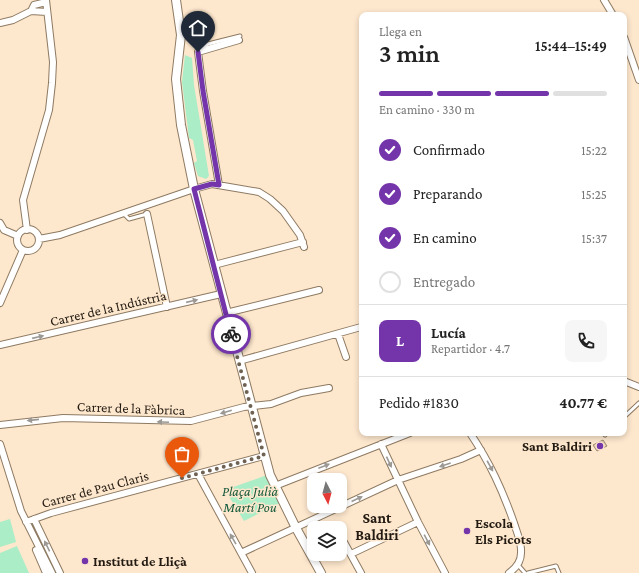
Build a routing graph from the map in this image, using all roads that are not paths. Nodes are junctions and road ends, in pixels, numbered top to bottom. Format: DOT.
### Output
graph roads {
  1 [pos="176,0"];
  2 [pos="604,0"];
  3 [pos="46,1"];
  4 [pos="35,2"];
  5 [pos="31,11"];
  6 [pos="47,12"];
  7 [pos="611,12"];
  8 [pos="0,23"];
  9 [pos="239,38"];
  10 [pos="627,46"];
  11 [pos="639,80"];
  12 [pos="219,185"];
  13 [pos="194,189"];
  14 [pos="122,213"];
  15 [pos="146,214"];
  16 [pos="0,223"];
  17 [pos="27,230"];
  18 [pos="18,236"];
  19 [pos="39,239"];
  20 [pos="23,250"];
  21 [pos="214,265"];
  22 [pos="319,290"];
  23 [pos="221,294"];
  24 [pos="0,303"];
  25 [pos="167,307"];
  26 [pos="226,313"];
  27 [pos="359,328"];
  28 [pos="338,334"];
  29 [pos="0,345"];
  30 [pos="346,357"];
  31 [pos="239,361"];
  32 [pos="627,382"];
  33 [pos="639,387"];
  34 [pos="329,388"];
  35 [pos="639,403"];
  36 [pos="251,407"];
  37 [pos="627,414"];
  38 [pos="0,425"];
  39 [pos="402,436"];
  40 [pos="472,436"];
  41 [pos="0,444"];
  42 [pos="381,444"];
  43 [pos="481,450"];
  44 [pos="264,456"];
  45 [pos="198,474"];
  46 [pos="398,480"];
  47 [pos="275,486"];
  48 [pos="34,519"];
  49 [pos="26,522"];
  50 [pos="418,522"];
  51 [pos="296,528"];
  52 [pos="307,543"];
  53 [pos="347,547"];
  54 [pos="241,553"];
  55 [pos="351,554"];
  56 [pos="316,561"];
  57 [pos="518,565"];
  58 [pos="46,573"];
  59 [pos="52,573"];
  60 [pos="60,573"];
  61 [pos="252,573"];
  62 [pos="321,573"];
  63 [pos="361,573"];
  64 [pos="445,573"];
  65 [pos="509,573"];
  66 [pos="527,573"];
  67 [pos="559,573"];
  1 -- 13 [label="street"];
  2 -- 7 [label="street"];
  3 -- 4 [label="street"];
  3 -- 6 [label="street"];
  4 -- 5 [label="street"];
  5 -- 6 [label="street"];
  5 -- 8 [label="street"];
  6 -- 17 [label="street"];
  9 -- 12 [label="street"];
  10 -- 11 [label="street"];
  12 -- 13 [label="street"];
  12 -- 21 [label="street"];
  13 -- 14 [label="street"];
  13 -- 21 [label="street"];
  14 -- 15 [label="lane"];
  14 -- 19 [label="street"];
  15 -- 25 [label="street"];
  16 -- 18 [label="street"];
  17 -- 18 [label="street"];
  17 -- 19 [label="street"];
  18 -- 20 [label="street"];
  19 -- 20 [label="street"];
  20 -- 24 [label="street"];
  21 -- 23 [label="street"];
  22 -- 26 [label="street"];
  25 -- 23 [label="street, Carrer de la Indústria, one-way"];
  23 -- 26 [label="street"];
  29 -- 25 [label="street, Carrer de la Indústria, one-way"];
  26 -- 31 [label="street"];
  27 -- 28 [label="street"];
  28 -- 30 [label="street"];
  28 -- 31 [label="street"];
  31 -- 36 [label="street"];
  32 -- 33 [label="street"];
  34 -- 36 [label="street, Carrer de la Fàbrica"];
  35 -- 37 [label="lane"];
  36 -- 38 [label="street, Carrer de la Fàbrica, one-way"];
  36 -- 44 [label="street"];
  39 -- 42 [label="street"];
  40 -- 43 [label="street"];
  41 -- 49 [label="street"];
  42 -- 46 [label="street, one-way"];
  47 -- 42 [label="street, one-way"];
  43 -- 46 [label="street, one-way"];
  43 -- 57 [label="street, one-way"];
  44 -- 45 [label="street, Carrer de Pau Claris"];
  44 -- 47 [label="street"];
  45 -- 48 [label="street, Carrer de Pau Claris"];
  54 -- 45 [label="street, one-way"];
  46 -- 50 [label="street"];
  51 -- 46 [label="street, one-way"];
  47 -- 51 [label="street"];
  48 -- 49 [label="street, Carrer de Pau Claris"];
  60 -- 48 [label="street, one-way"];
  49 -- 58 [label="street"];
  49 -- 59 [label="street"];
  50 -- 55 [label="street"];
  50 -- 64 [label="street, one-way"];
  51 -- 52 [label="street"];
  51 -- 54 [label="street"];
  53 -- 55 [label="street"];
  54 -- 61 [label="street"];
  55 -- 63 [label="street"];
  56 -- 62 [label="street"];
  57 -- 65 [label="street"];
  57 -- 66 [label="lane"];
  66 -- 67 [label="lane"];
}
